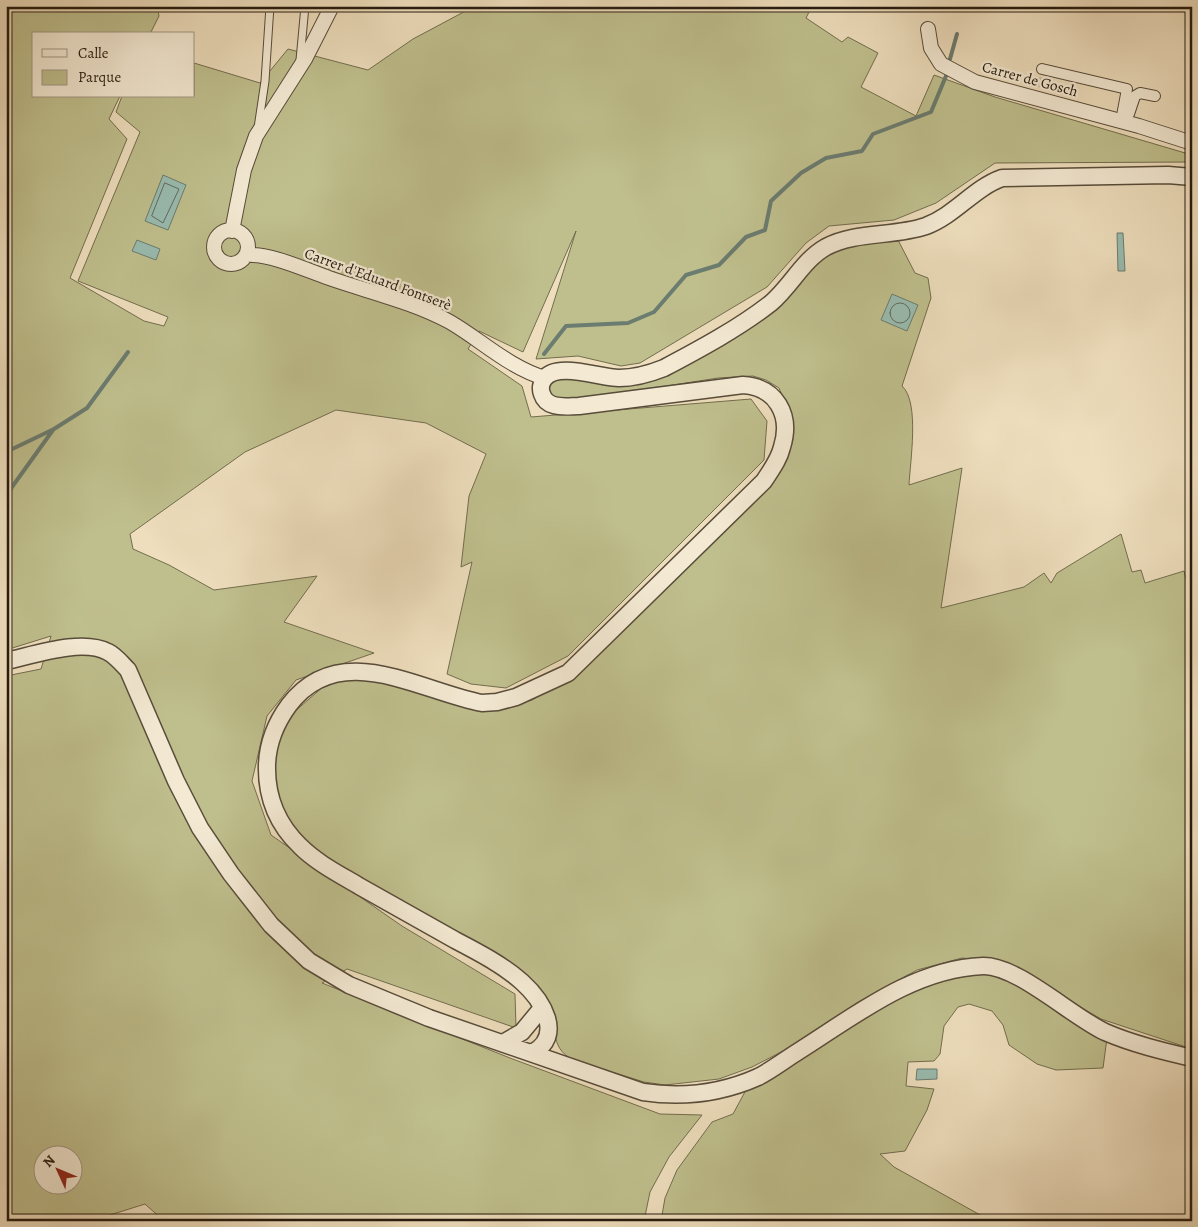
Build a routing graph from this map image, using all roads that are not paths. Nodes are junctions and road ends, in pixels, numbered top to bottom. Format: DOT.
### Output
graph roads {
  1 [pos="270,6"];
  2 [pos="305,6"];
  3 [pos="332,6"];
  4 [pos="928,29"];
  5 [pos="299,68"];
  6 [pos="1042,69"];
  7 [pos="1155,96"];
  8 [pos="1124,122"];
  9 [pos="256,136"];
  10 [pos="1192,143"];
  11 [pos="1192,177"];
  12 [pos="232,231"];
  13 [pos="246,255"];
  14 [pos="545,378"];
  15 [pos="6,661"];
  16 [pos="541,1009"];
  17 [pos="549,1033"];
  18 [pos="503,1043"];
  19 [pos="532,1053"];
  20 [pos="1192,1058"];
  21 [pos="566,1065"];
  1 -- 9 [label="lane"];
  2 -- 5 [label="lane"];
  3 -- 5 [label="street"];
  4 -- 8 [label="street, Carrer de Gosch"];
  5 -- 9 [label="street"];
  6 -- 8 [label="street, Carrer de Gosch"];
  7 -- 8 [label="street"];
  8 -- 10 [label="street, Carrer de Gosch"];
  9 -- 12 [label="street"];
  11 -- 14 [label="street"];
  12 -- 13 [label="street"];
  12 -- 13 [label="street"];
  13 -- 14 [label="street, Carrer d'Eduard Fontserè"];
  14 -- 16 [label="street"];
  15 -- 18 [label="street"];
  16 -- 17 [label="street"];
  16 -- 18 [label="street"];
  16 -- 19 [label="street"];
  17 -- 19 [label="street"];
  17 -- 21 [label="street"];
  18 -- 19 [label="street"];
  19 -- 21 [label="street"];
  20 -- 21 [label="street"];
}
